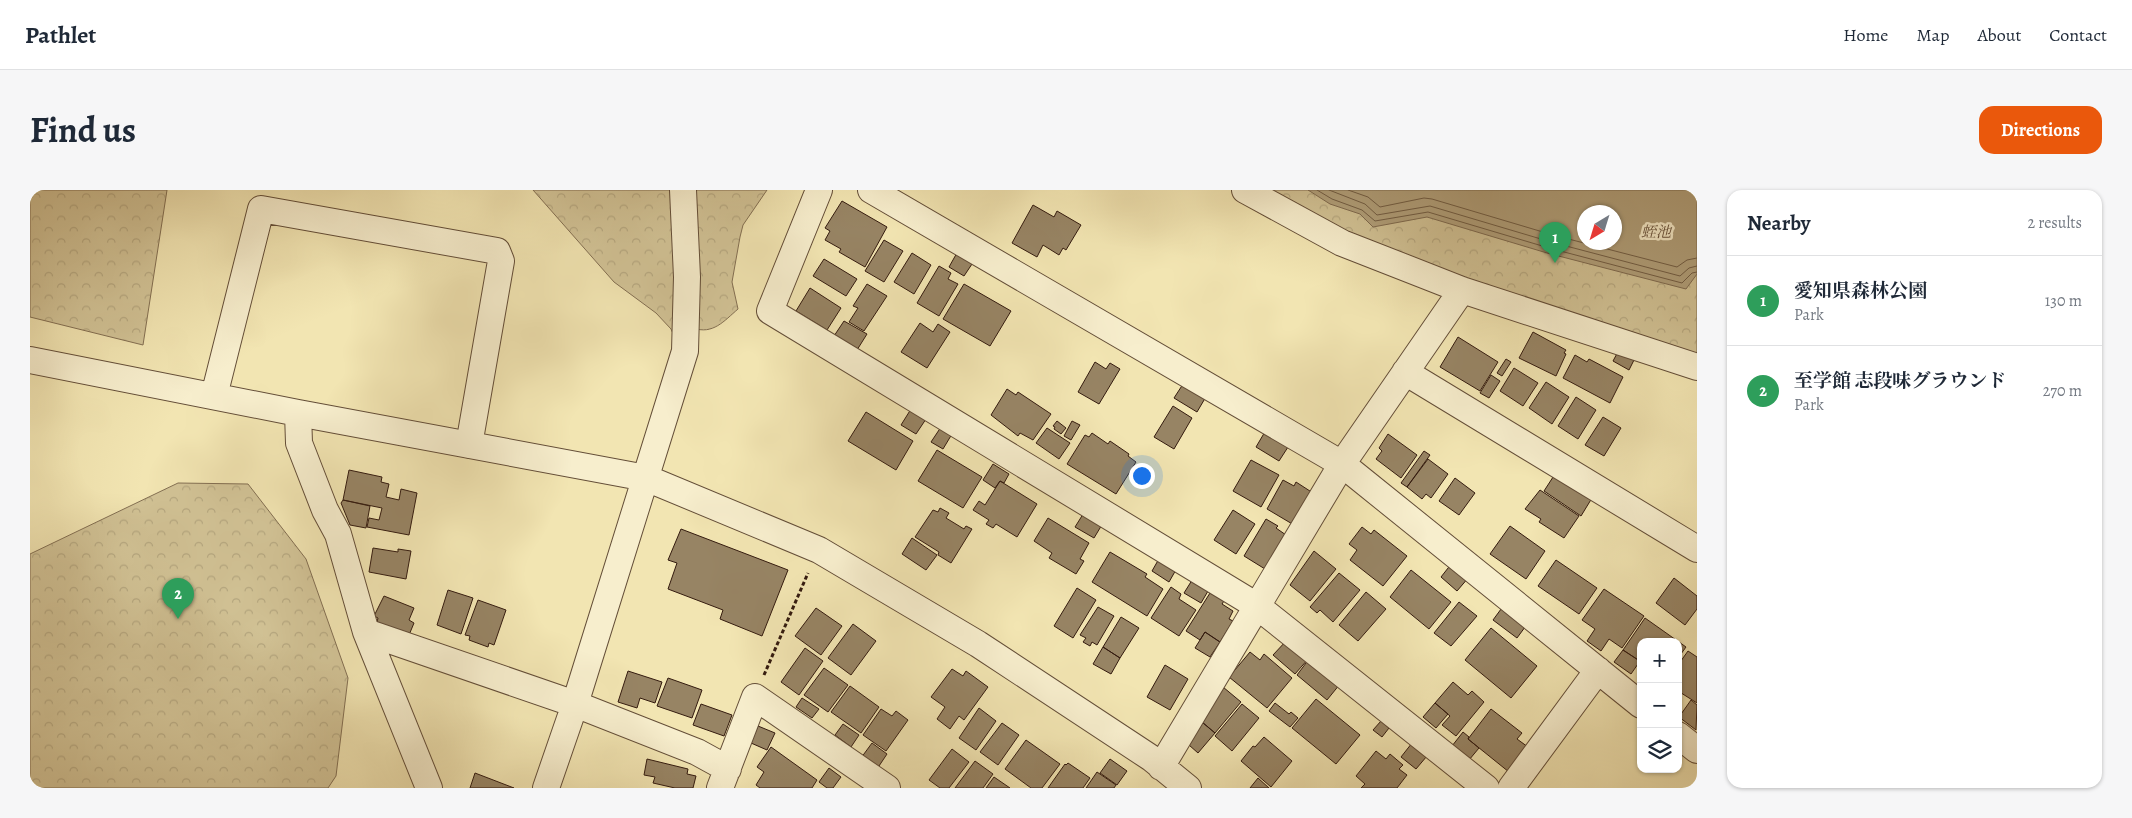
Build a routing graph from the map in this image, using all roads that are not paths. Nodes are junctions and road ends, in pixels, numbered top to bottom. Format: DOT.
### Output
graph roads {
  1 [pos="683,190"];
  2 [pos="820,190"];
  3 [pos="871,190"];
  4 [pos="1245,190"];
  5 [pos="1462,290"];
  6 [pos="30,360"];
  7 [pos="1697,367"];
  8 [pos="1405,372"];
  9 [pos="214,396"];
  10 [pos="298,413"];
  11 [pos="469,445"];
  12 [pos="1342,464"];
  13 [pos="646,478"];
  14 [pos="1697,549"];
  15 [pos="1257,606"];
  16 [pos="366,632"];
  17 [pos="1598,670"];
  18 [pos="1637,702"];
  19 [pos="575,704"];
  20 [pos="1682,738"];
  21 [pos="1697,750"];
  22 [pos="1161,767"];
  23 [pos="724,778"];
  24 [pos="429,788"];
  25 [pos="546,788"];
  26 [pos="887,788"];
  27 [pos="1188,788"];
  28 [pos="1486,788"];
  29 [pos="1511,788"];
  1 -- 13 [label="street"];
  2 -- 15 [label="street"];
  3 -- 12 [label="street"];
  4 -- 5 [label="street"];
  5 -- 7 [label="street"];
  5 -- 8 [label="street"];
  6 -- 9 [label="street"];
  8 -- 12 [label="street"];
  8 -- 14 [label="street"];
  9 -- 10 [label="street"];
  9 -- 11 [label="street"];
  10 -- 11 [label="street"];
  10 -- 16 [label="street"];
  11 -- 13 [label="street"];
  12 -- 15 [label="street"];
  12 -- 17 [label="street"];
  13 -- 19 [label="street"];
  13 -- 22 [label="street"];
  15 -- 22 [label="street"];
  15 -- 28 [label="street"];
  16 -- 19 [label="street"];
  16 -- 24 [label="street"];
  17 -- 18 [label="street"];
  17 -- 29 [label="street"];
  19 -- 23 [label="street"];
  19 -- 25 [label="street"];
  20 -- 21 [label="street"];
  22 -- 27 [label="street"];
  23 -- 26 [label="street"];
}
